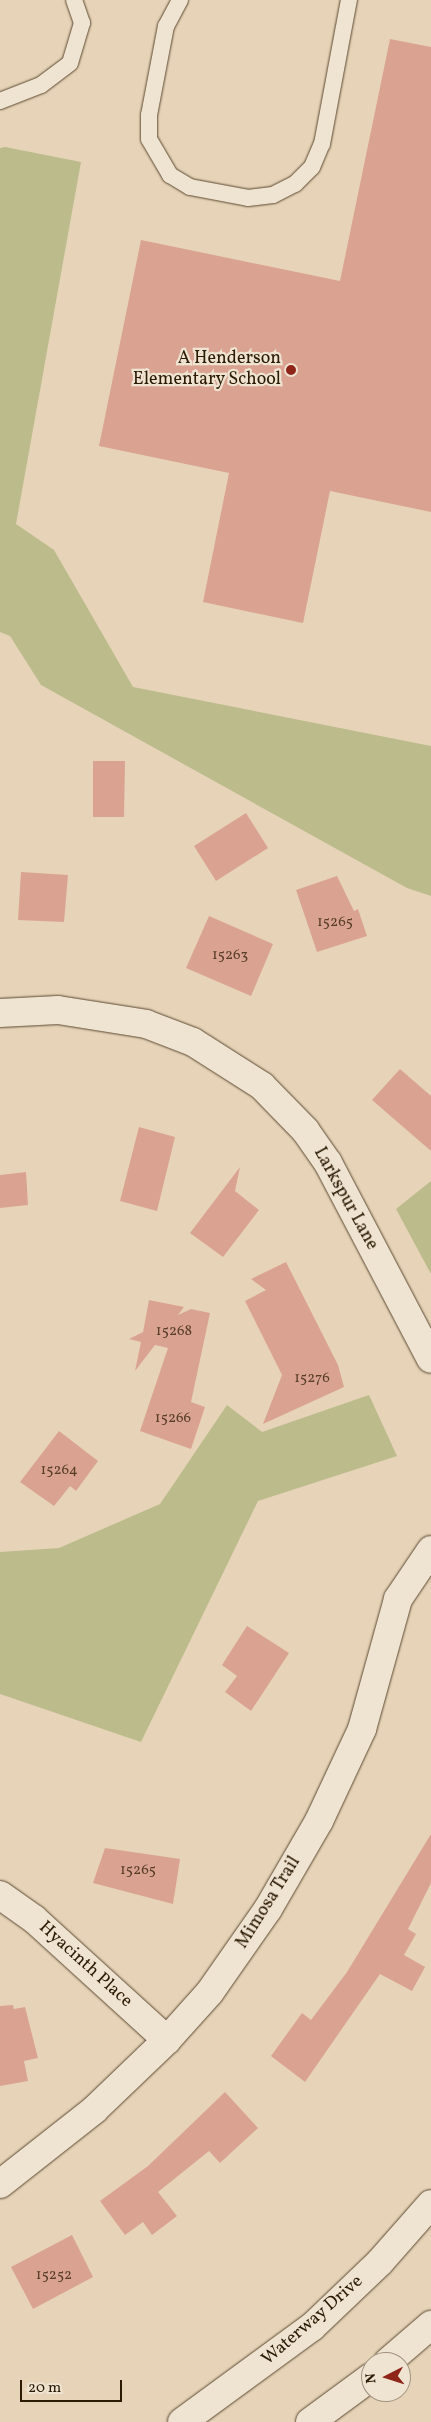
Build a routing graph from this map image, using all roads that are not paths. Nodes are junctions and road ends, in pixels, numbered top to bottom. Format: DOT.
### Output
graph roads {
  1 [pos="74,0"];
  2 [pos="180,0"];
  3 [pos="349,0"];
  4 [pos="0,101"];
  5 [pos="0,1013"];
  6 [pos="431,1358"];
  7 [pos="431,1550"];
  8 [pos="0,1895"];
  9 [pos="167,2040"];
  10 [pos="0,2184"];
  11 [pos="431,2204"];
  12 [pos="431,2325"];
  13 [pos="400,2352"];
  14 [pos="361,2384"];
  15 [pos="182,2422"];
  16 [pos="310,2422"];
  1 -- 4 [label="lane"];
  2 -- 3 [label="lane"];
  5 -- 6 [label="street, Larkspur Lane"];
  7 -- 9 [label="street, Mimosa Trail"];
  8 -- 9 [label="street, Hyacinth Place"];
  9 -- 10 [label="street, Mimosa Trail"];
  11 -- 15 [label="street, Waterway Drive"];
  12 -- 13 [label="street"];
  14 -- 16 [label="street"];
}
